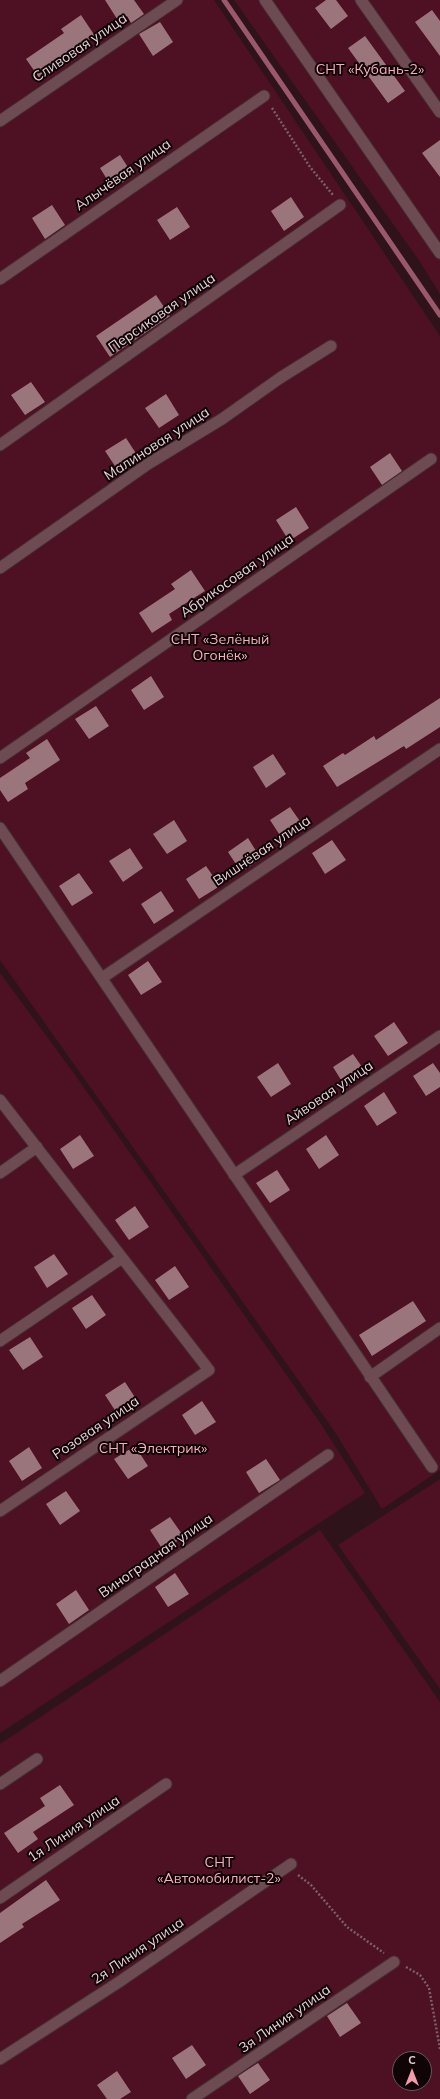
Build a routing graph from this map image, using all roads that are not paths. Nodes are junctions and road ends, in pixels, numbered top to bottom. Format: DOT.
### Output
graph roads {
  1 [pos="177,0"];
  2 [pos="265,0"];
  3 [pos="361,0"];
  4 [pos="264,96"];
  5 [pos="440,112"];
  6 [pos="0,121"];
  7 [pos="340,205"];
  8 [pos="440,253"];
  9 [pos="0,280"];
  10 [pos="331,346"];
  11 [pos="0,445"];
  12 [pos="431,459"];
  13 [pos="0,568"];
  14 [pos="440,749"];
  15 [pos="0,758"];
  16 [pos="0,828"];
  17 [pos="102,978"];
  18 [pos="440,1036"];
  19 [pos="0,1100"];
  20 [pos="37,1148"];
  21 [pos="0,1172"];
  22 [pos="234,1175"];
  23 [pos="122,1258"];
  24 [pos="440,1328"];
  25 [pos="0,1341"];
  26 [pos="370,1376"];
  27 [pos="328,1455"];
  28 [pos="432,1467"];
  29 [pos="0,1511"];
  30 [pos="0,1681"];
  31 [pos="37,1760"];
  32 [pos="0,1784"];
  33 [pos="166,1784"];
  34 [pos="291,1864"];
  35 [pos="0,1898"];
  36 [pos="394,1962"];
  37 [pos="0,2060"];
  38 [pos="192,2099"];
  1 -- 6 [label="street, Сливовая улица"];
  2 -- 8 [label="street"];
  3 -- 5 [label="street"];
  4 -- 9 [label="street, Алычёвая улица"];
  7 -- 11 [label="street, Персиковая улица"];
  10 -- 13 [label="street, Малиновая улица"];
  12 -- 15 [label="street, Абрикосовая улица"];
  14 -- 17 [label="street, Вишнёвая улица"];
  16 -- 17 [label="street"];
  17 -- 22 [label="street"];
  18 -- 22 [label="street, Айвовая улица"];
  19 -- 20 [label="street"];
  20 -- 21 [label="street"];
  20 -- 23 [label="street"];
  22 -- 26 [label="street"];
  23 -- 25 [label="street"];
  23 -- 29 [label="street, Розовая улица"];
  24 -- 26 [label="street"];
  26 -- 28 [label="street"];
  27 -- 30 [label="street, Виноградная улица"];
  31 -- 32 [label="street"];
  33 -- 35 [label="street, 1я Линия улица"];
  34 -- 37 [label="street, 2я Линия улица"];
  36 -- 38 [label="street, 3я Линия улица"];
}
